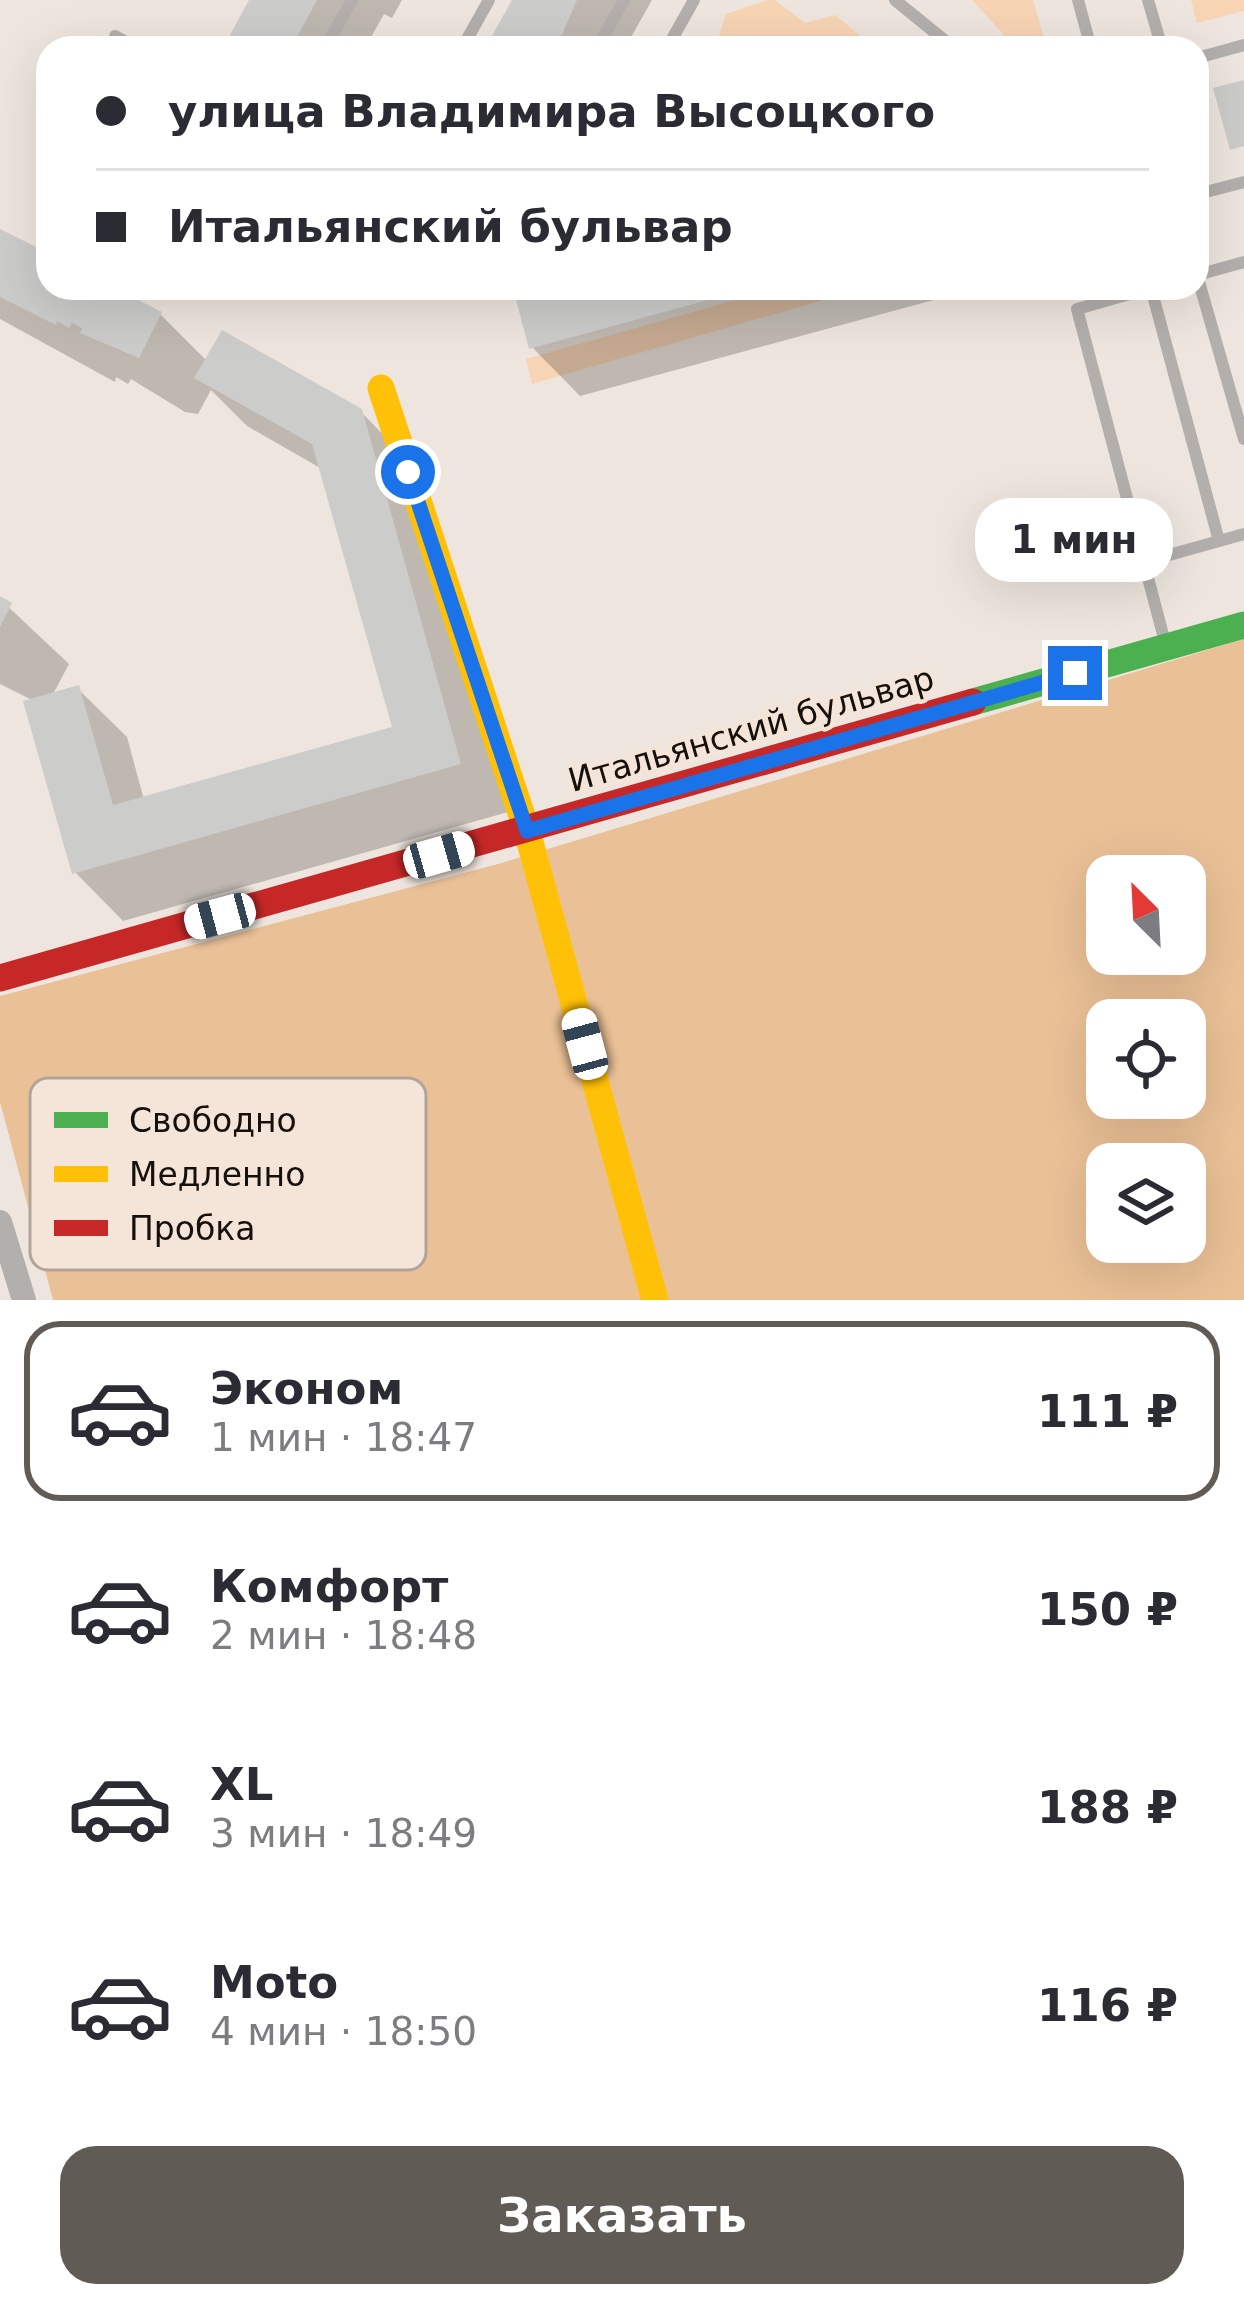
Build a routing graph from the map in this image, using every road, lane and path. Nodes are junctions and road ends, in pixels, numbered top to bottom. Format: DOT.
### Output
graph roads {
  1 [pos="352,0"];
  2 [pos="489,0"];
  3 [pos="624,0"];
  4 [pos="694,0"];
  5 [pos="896,0"];
  6 [pos="1078,0"];
  7 [pos="1148,0"];
  8 [pos="332,36"];
  9 [pos="469,36"];
  10 [pos="604,36"];
  11 [pos="674,36"];
  12 [pos="940,36"];
  13 [pos="1088,36"];
  14 [pos="1158,36"];
  15 [pos="1244,45"];
  16 [pos="1209,55"];
  17 [pos="1244,182"];
  18 [pos="1209,191"];
  19 [pos="1244,262"];
  20 [pos="1209,272"];
  21 [pos="1109,300"];
  22 [pos="1154,300"];
  23 [pos="1204,300"];
  24 [pos="381,388"];
  25 [pos="1244,439"];
  26 [pos="1244,534"];
  27 [pos="1219,541"];
  28 [pos="1144,562"];
  29 [pos="1244,625"];
  30 [pos="1166,647"];
  31 [pos="527,831"];
  32 [pos="0,978"];
  33 [pos="0,1222"];
  34 [pos="24,1300"];
  35 [pos="655,1300"];
  1 -- 8 [label="lane"];
  2 -- 9 [label="lane"];
  3 -- 10 [label="lane"];
  4 -- 11 [label="lane"];
  5 -- 12 [label="lane"];
  6 -- 13 [label="lane"];
  7 -- 14 [label="lane"];
  15 -- 16 [label="lane"];
  17 -- 18 [label="lane"];
  19 -- 20 [label="lane"];
  21 -- 28 [label="lane"];
  22 -- 27 [label="lane"];
  23 -- 25 [label="lane"];
  24 -- 31 [label="street"];
  26 -- 27 [label="lane"];
  27 -- 28 [label="lane"];
  28 -- 30 [label="lane"];
  29 -- 30 [label="street, Итальянский бульвар"];
  30 -- 31 [label="street, Итальянский бульвар"];
  31 -- 32 [label="street, Итальянский бульвар"];
  31 -- 35 [label="street"];
  33 -- 34 [label="street"];
}
